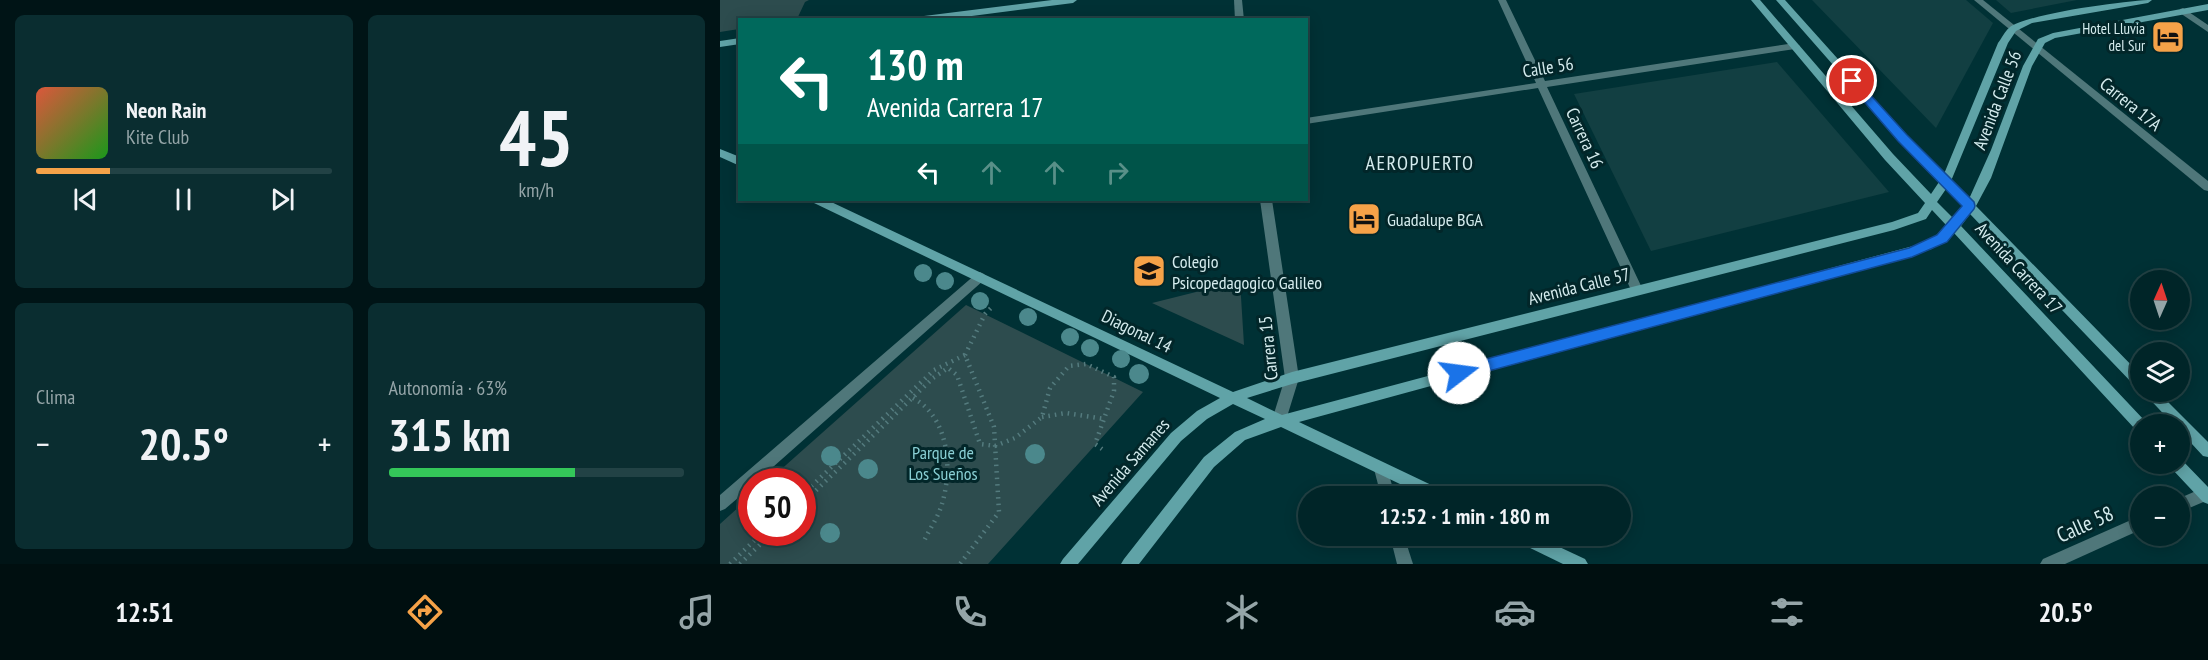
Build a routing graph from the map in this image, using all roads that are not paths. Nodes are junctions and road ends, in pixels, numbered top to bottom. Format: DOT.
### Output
graph roads {
  1 [pos="1073,0"];
  2 [pos="1238,0"];
  3 [pos="1502,0"];
  4 [pos="1755,0"];
  5 [pos="1780,0"];
  6 [pos="1978,0"];
  7 [pos="2148,0"];
  8 [pos="2208,7"];
  9 [pos="2183,11"];
  10 [pos="978,16"];
  11 [pos="947,18"];
  12 [pos="1240,18"];
  13 [pos="2013,29"];
  14 [pos="2208,29"];
  15 [pos="738,42"];
  16 [pos="720,44"];
  17 [pos="1795,46"];
  18 [pos="2036,48"];
  19 [pos="1542,85"];
  20 [pos="1308,121"];
  21 [pos="720,153"];
  22 [pos="738,161"];
  23 [pos="1945,181"];
  24 [pos="2208,187"];
  25 [pos="820,201"];
  26 [pos="1266,201"];
  27 [pos="1932,203"];
  28 [pos="1969,206"];
  29 [pos="1953,226"];
  30 [pos="980,277"];
  31 [pos="1637,290"];
  32 [pos="2130,372"];
  33 [pos="1292,378"];
  34 [pos="1230,397"];
  35 [pos="2160,402"];
  36 [pos="2130,414"];
  37 [pos="1280,420"];
  38 [pos="2208,451"];
  39 [pos="1381,469"];
  40 [pos="2187,474"];
  41 [pos="1385,486"];
  42 [pos="1418,486"];
  43 [pos="2207,495"];
  44 [pos="2190,501"];
  45 [pos="720,504"];
  46 [pos="2130,527"];
  47 [pos="1400,546"];
  48 [pos="1542,546"];
  49 [pos="1068,564"];
  50 [pos="1129,564"];
  51 [pos="1405,564"];
  52 [pos="1580,564"];
  53 [pos="2048,564"];
  1 -- 10 [label="main road"];
  2 -- 12 [label="street"];
  3 -- 19 [label="street, Carrera 16"];
  4 -- 17 [label="main road, Avenida Carrera 17"];
  5 -- 23 [label="main road, Avenida Carrera 17"];
  6 -- 13 [label="street, Carrera 17A"];
  7 -- 13 [label="main road, Avenida Calle 56"];
  8 -- 9 [label="main road, Avenida Calle 56"];
  9 -- 14 [label="street"];
  9 -- 18 [label="main road, Avenida Calle 56"];
  10 -- 11 [label="main road"];
  13 -- 18 [label="street, Carrera 17A"];
  13 -- 23 [label="main road, Avenida Calle 56"];
  15 -- 16 [label="main road"];
  17 -- 19 [label="street, Calle 56"];
  17 -- 27 [label="main road, Avenida Carrera 17"];
  18 -- 24 [label="street, Carrera 17A"];
  18 -- 28 [label="main road, Avenida Calle 56"];
  19 -- 20 [label="street, Calle 56"];
  19 -- 31 [label="street, Carrera 16"];
  21 -- 22 [label="main road"];
  23 -- 27 [label="main road, Avenida Calle 56"];
  23 -- 28 [label="main road, Avenida Carrera 17"];
  25 -- 30 [label="main road, Diagonal 14"];
  26 -- 33 [label="street, Carrera 15"];
  27 -- 29 [label="main road, Avenida Carrera 17"];
  27 -- 31 [label="main road, Avenida Calle 57"];
  28 -- 29 [label="main road, Avenida Calle 56"];
  28 -- 32 [label="main road, Avenida Carrera 17"];
  29 -- 36 [label="main road, Avenida Carrera 17"];
  29 -- 37 [label="main road"];
  30 -- 34 [label="main road, Diagonal 14"];
  30 -- 45 [label="street"];
  31 -- 33 [label="main road, Avenida Calle 57"];
  33 -- 34 [label="main road, Avenida Calle 57"];
  33 -- 37 [label="street, Carrera 15"];
  34 -- 37 [label="main road, Diagonal 14"];
  34 -- 49 [label="main road, Avenida Samanes"];
  35 -- 38 [label="main road"];
  37 -- 39 [label="main road, Diagonal 14"];
  37 -- 50 [label="main road"];
  39 -- 41 [label="street"];
  39 -- 42 [label="main road, Diagonal 14"];
  40 -- 43 [label="main road"];
  43 -- 44 [label="street"];
  46 -- 53 [label="street, Calle 58"];
  47 -- 51 [label="street"];
  48 -- 52 [label="main road"];
}
